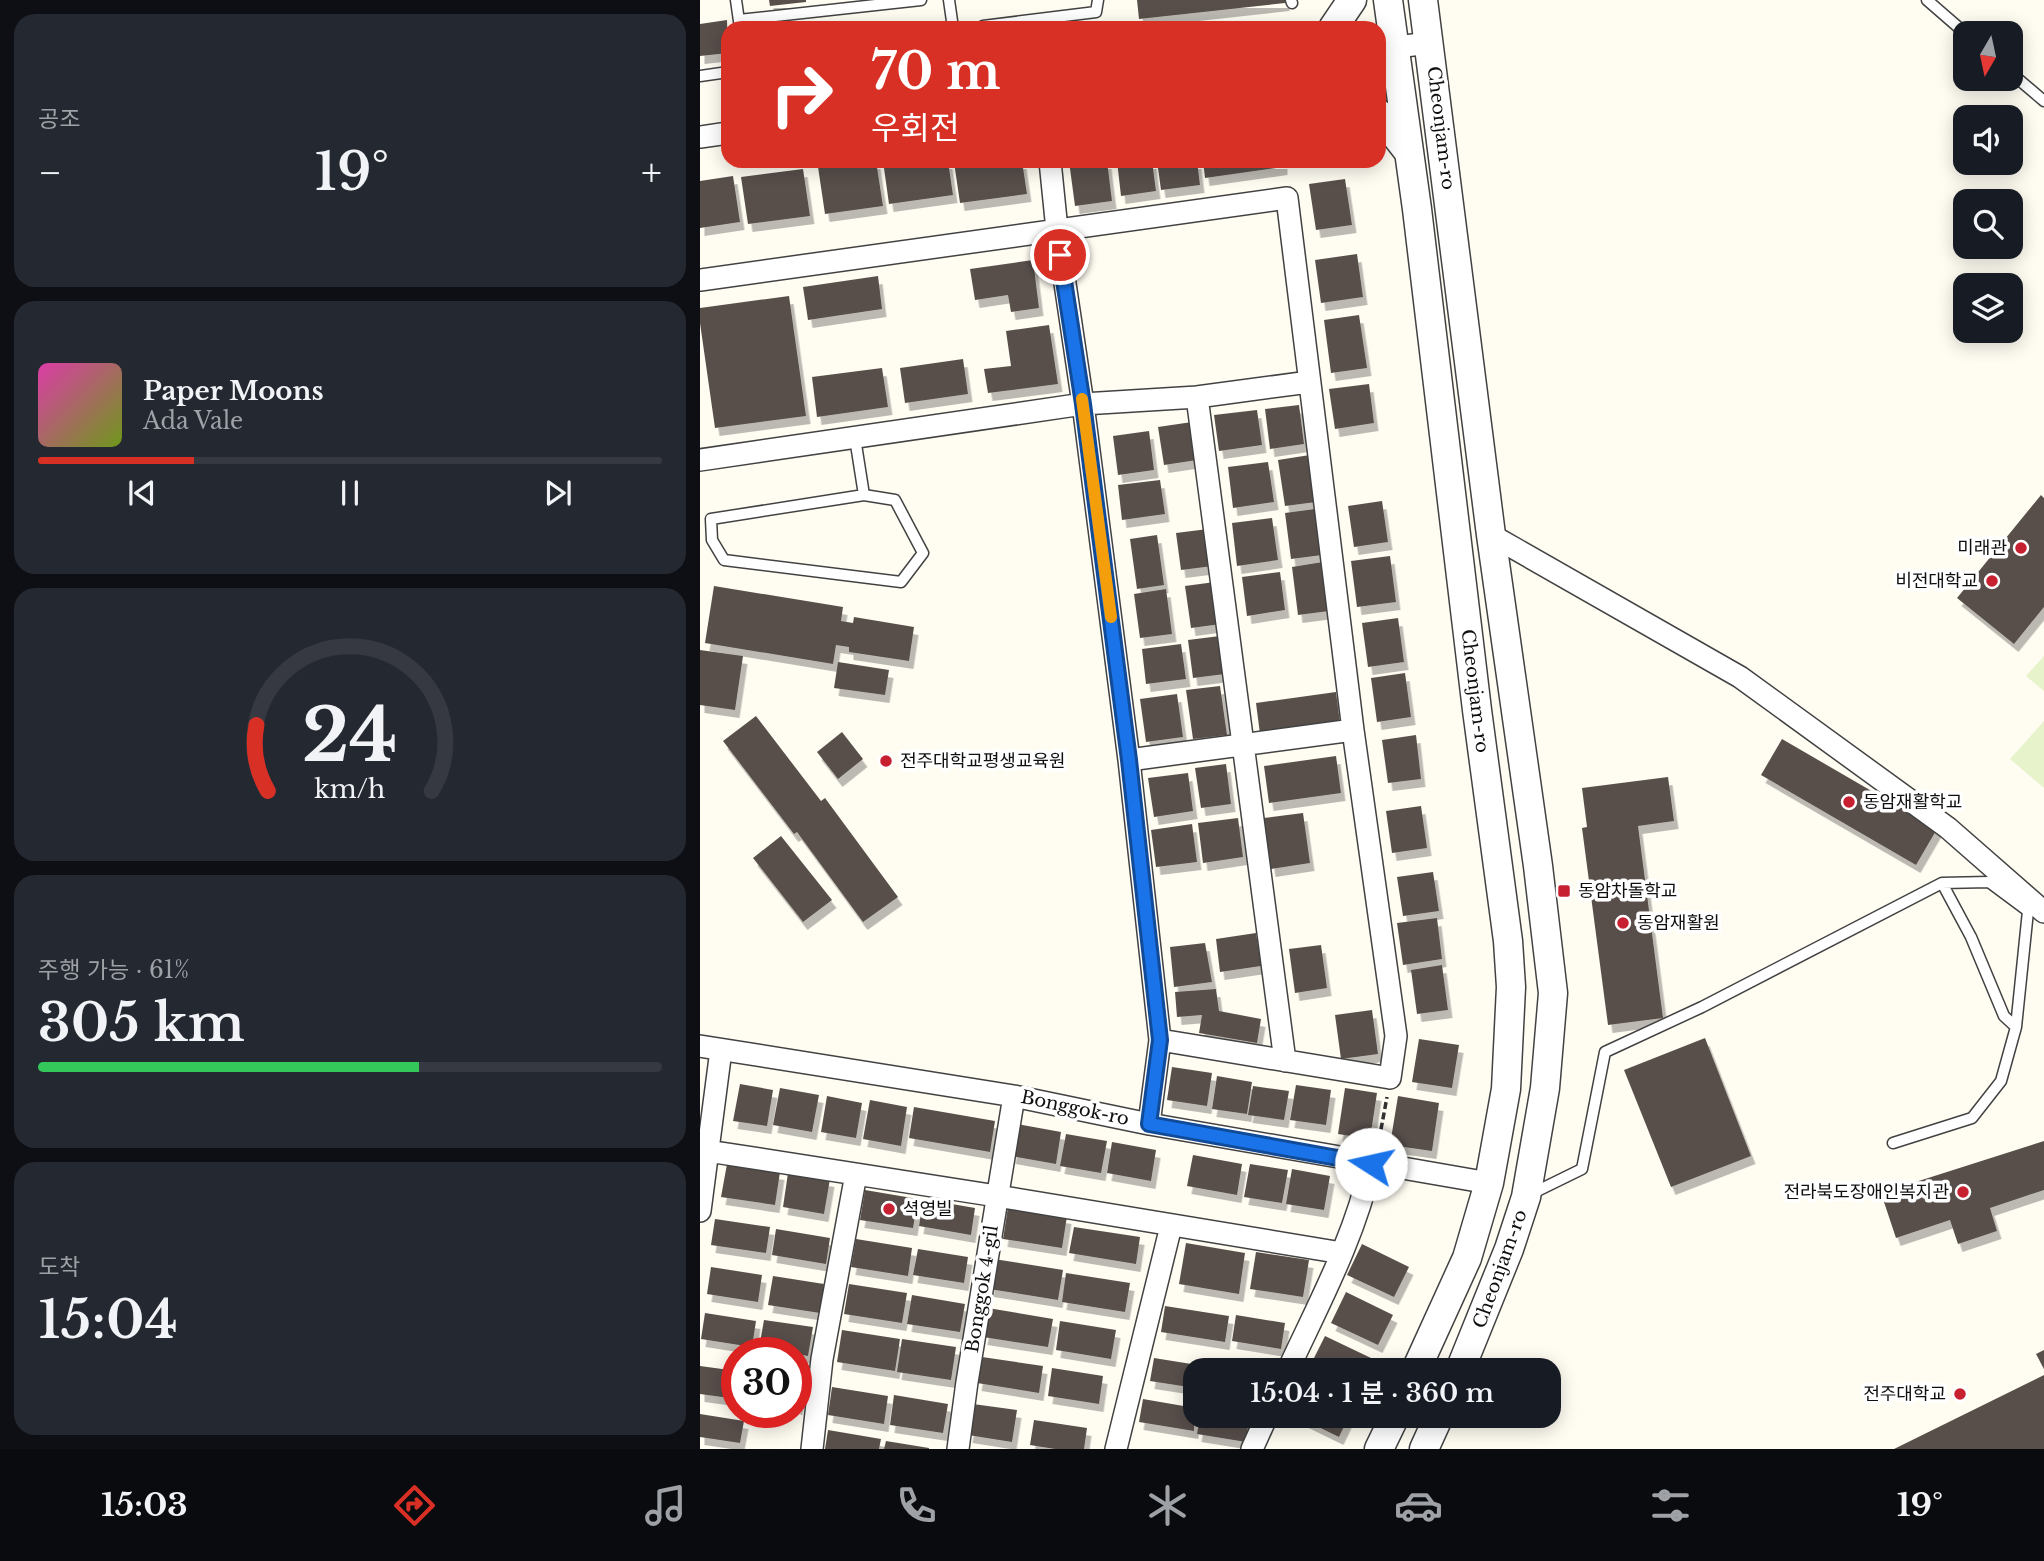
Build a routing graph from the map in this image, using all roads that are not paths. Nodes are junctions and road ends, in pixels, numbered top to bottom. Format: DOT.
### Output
graph roads {
  1 [pos="736,0"];
  2 [pos="921,0"];
  3 [pos="949,0"];
  4 [pos="1098,0"];
  5 [pos="1352,0"];
  6 [pos="1388,0"];
  7 [pos="1423,0"];
  8 [pos="1927,0"];
  9 [pos="739,21"];
  10 [pos="762,21"];
  11 [pos="952,21"];
  12 [pos="1024,21"];
  13 [pos="1338,21"];
  14 [pos="1953,23"];
  15 [pos="1430,43"];
  16 [pos="1387,48"];
  17 [pos="721,73"];
  18 [pos="700,76"];
  19 [pos="2023,84"];
  20 [pos="2044,102"];
  21 [pos="1386,123"];
  22 [pos="721,134"];
  23 [pos="700,137"];
  24 [pos="1409,152"];
  25 [pos="1051,168"];
  26 [pos="1057,230"];
  27 [pos="700,280"];
  28 [pos="1309,382"];
  29 [pos="1197,397"];
  30 [pos="1083,404"];
  31 [pos="855,438"];
  32 [pos="700,458"];
  33 [pos="864,495"];
  34 [pos="1491,535"];
  35 [pos="1353,730"];
  36 [pos="1243,745"];
  37 [pos="1129,760"];
  38 [pos="1942,883"];
  39 [pos="2031,905"];
  40 [pos="2016,1027"];
  41 [pos="1160,1040"];
  42 [pos="710,1048"];
  43 [pos="1285,1060"];
  44 [pos="1014,1096"];
  45 [pos="1149,1124"];
  46 [pos="1893,1143"];
  47 [pos="708,1151"];
  48 [pos="1371,1164"];
  49 [pos="856,1174"];
  50 [pos="1489,1183"];
  51 [pos="997,1196"];
  52 [pos="1526,1197"];
  53 [pos="700,1211"];
  54 [pos="1171,1226"];
  55 [pos="1342,1253"];
  56 [pos="1294,1358"];
  57 [pos="1421,1358"];
  58 [pos="1465,1358"];
  59 [pos="1262,1428"];
  60 [pos="1389,1428"];
  61 [pos="1434,1428"];
  62 [pos="812,1449"];
  63 [pos="958,1449"];
  64 [pos="1116,1449"];
  65 [pos="1252,1449"];
  66 [pos="1379,1449"];
  67 [pos="1424,1449"];
  1 -- 9 [label="lane"];
  2 -- 10 [label="lane"];
  3 -- 11 [label="lane"];
  4 -- 12 [label="lane"];
  5 -- 13 [label="street"];
  6 -- 16 [label="street, Cheonjam-ro"];
  7 -- 15 [label="street, Cheonjam-ro"];
  8 -- 14 [label="lane"];
  15 -- 16 [label="street"];
  15 -- 34 [label="street, Cheonjam-ro"];
  16 -- 24 [label="street, Cheonjam-ro"];
  17 -- 18 [label="lane"];
  19 -- 20 [label="lane"];
  21 -- 24 [label="street"];
  22 -- 23 [label="street"];
  24 -- 50 [label="street, Cheonjam-ro"];
  25 -- 26 [label="street"];
  26 -- 27 [label="street"];
  26 -- 28 [label="street"];
  26 -- 30 [label="street"];
  28 -- 29 [label="street"];
  28 -- 35 [label="street"];
  29 -- 30 [label="street"];
  29 -- 36 [label="street"];
  30 -- 31 [label="street"];
  30 -- 37 [label="street"];
  31 -- 32 [label="street"];
  31 -- 33 [label="lane"];
  33 -- 33 [label="lane"];
  34 -- 39 [label="street"];
  34 -- 52 [label="street, Cheonjam-ro"];
  35 -- 36 [label="street"];
  35 -- 43 [label="street"];
  36 -- 37 [label="street"];
  36 -- 43 [label="street"];
  37 -- 41 [label="street"];
  38 -- 39 [label="lane"];
  38 -- 40 [label="lane"];
  38 -- 52 [label="lane"];
  39 -- 40 [label="lane"];
  40 -- 46 [label="lane"];
  41 -- 43 [label="street"];
  41 -- 45 [label="street"];
  42 -- 44 [label="street, Bonggok-ro"];
  42 -- 47 [label="street"];
  44 -- 45 [label="street, Bonggok-ro"];
  44 -- 51 [label="street, Bonggok 4-gil"];
  45 -- 48 [label="street, Bonggok-ro"];
  47 -- 49 [label="street"];
  47 -- 53 [label="street"];
  48 -- 50 [label="street, Bonggok-ro"];
  48 -- 55 [label="street"];
  49 -- 51 [label="street"];
  49 -- 62 [label="street"];
  50 -- 57 [label="street, Cheonjam-ro"];
  51 -- 54 [label="street"];
  51 -- 63 [label="street, Bonggok 4-gil"];
  52 -- 58 [label="street, Cheonjam-ro"];
  54 -- 55 [label="street"];
  54 -- 64 [label="street"];
  55 -- 56 [label="street"];
  59 -- 65 [label="street"];
  60 -- 66 [label="street"];
  61 -- 67 [label="street"];
}
